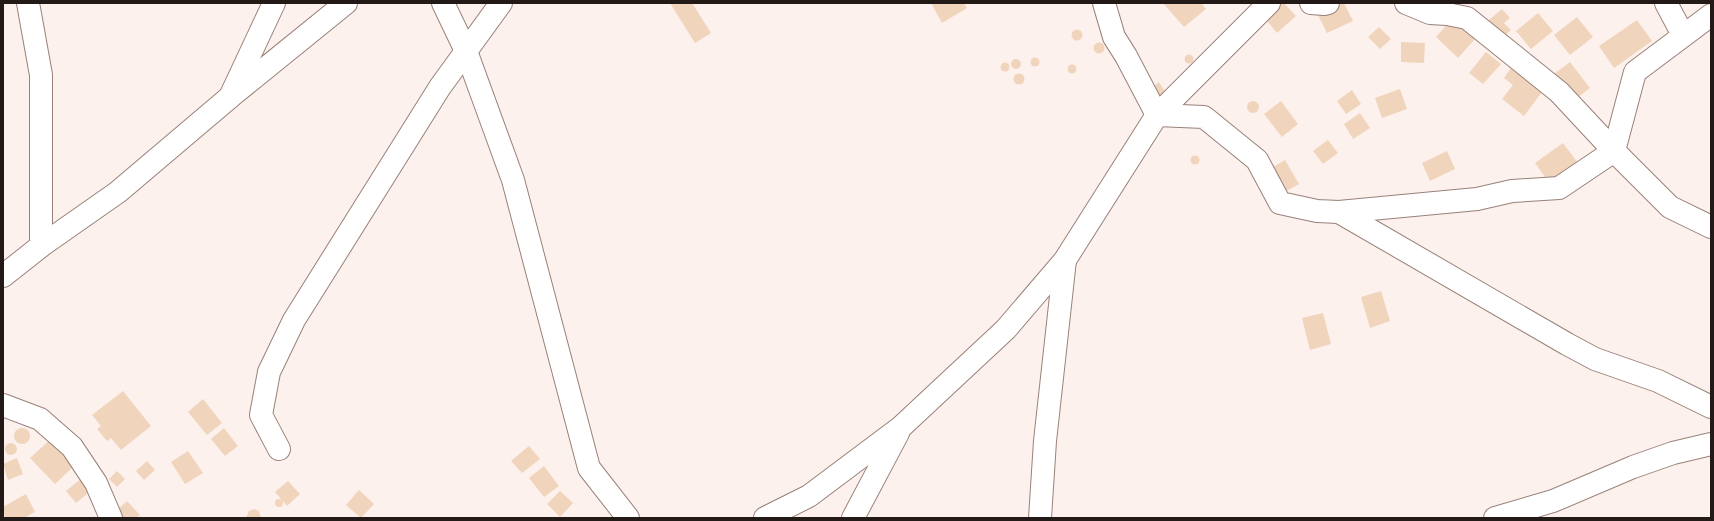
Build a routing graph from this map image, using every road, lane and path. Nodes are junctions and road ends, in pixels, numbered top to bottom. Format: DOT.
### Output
graph roads {
  1 [pos="28,3"];
  2 [pos="274,3"];
  3 [pos="346,3"];
  4 [pos="443,3"];
  5 [pos="501,3"];
  6 [pos="1104,3"];
  7 [pos="1270,3"];
  8 [pos="1311,3"];
  9 [pos="1328,3"];
  10 [pos="1406,3"];
  11 [pos="1666,3"];
  12 [pos="1711,15"];
  13 [pos="1683,35"];
  14 [pos="466,51"];
  15 [pos="230,97"];
  16 [pos="1157,115"];
  17 [pos="1614,151"];
  18 [pos="1339,212"];
  19 [pos="1711,227"];
  20 [pos="41,246"];
  21 [pos="1065,260"];
  22 [pos="3,276"];
  23 [pos="3,405"];
  24 [pos="1711,407"];
  25 [pos="902,427"];
  26 [pos="1711,444"];
  27 [pos="279,449"];
  28 [pos="111,518"];
  29 [pos="628,518"];
  30 [pos="765,518"];
  31 [pos="853,518"];
  32 [pos="1040,518"];
  33 [pos="1495,518"];
  1 -- 20 [label="street"];
  2 -- 15 [label="street"];
  3 -- 15 [label="street"];
  4 -- 14 [label="street"];
  5 -- 14 [label="street"];
  6 -- 16 [label="street"];
  7 -- 16 [label="street"];
  8 -- 9 [label="street"];
  10 -- 17 [label="street"];
  11 -- 13 [label="street"];
  12 -- 13 [label="street"];
  13 -- 17 [label="street"];
  14 -- 27 [label="street"];
  14 -- 29 [label="street"];
  15 -- 20 [label="street"];
  16 -- 18 [label="street"];
  16 -- 21 [label="street"];
  17 -- 18 [label="street"];
  17 -- 19 [label="street"];
  18 -- 24 [label="street"];
  20 -- 22 [label="street"];
  21 -- 25 [label="street"];
  21 -- 32 [label="street"];
  23 -- 28 [label="street"];
  25 -- 30 [label="street"];
  25 -- 31 [label="street"];
  26 -- 33 [label="street"];
}
